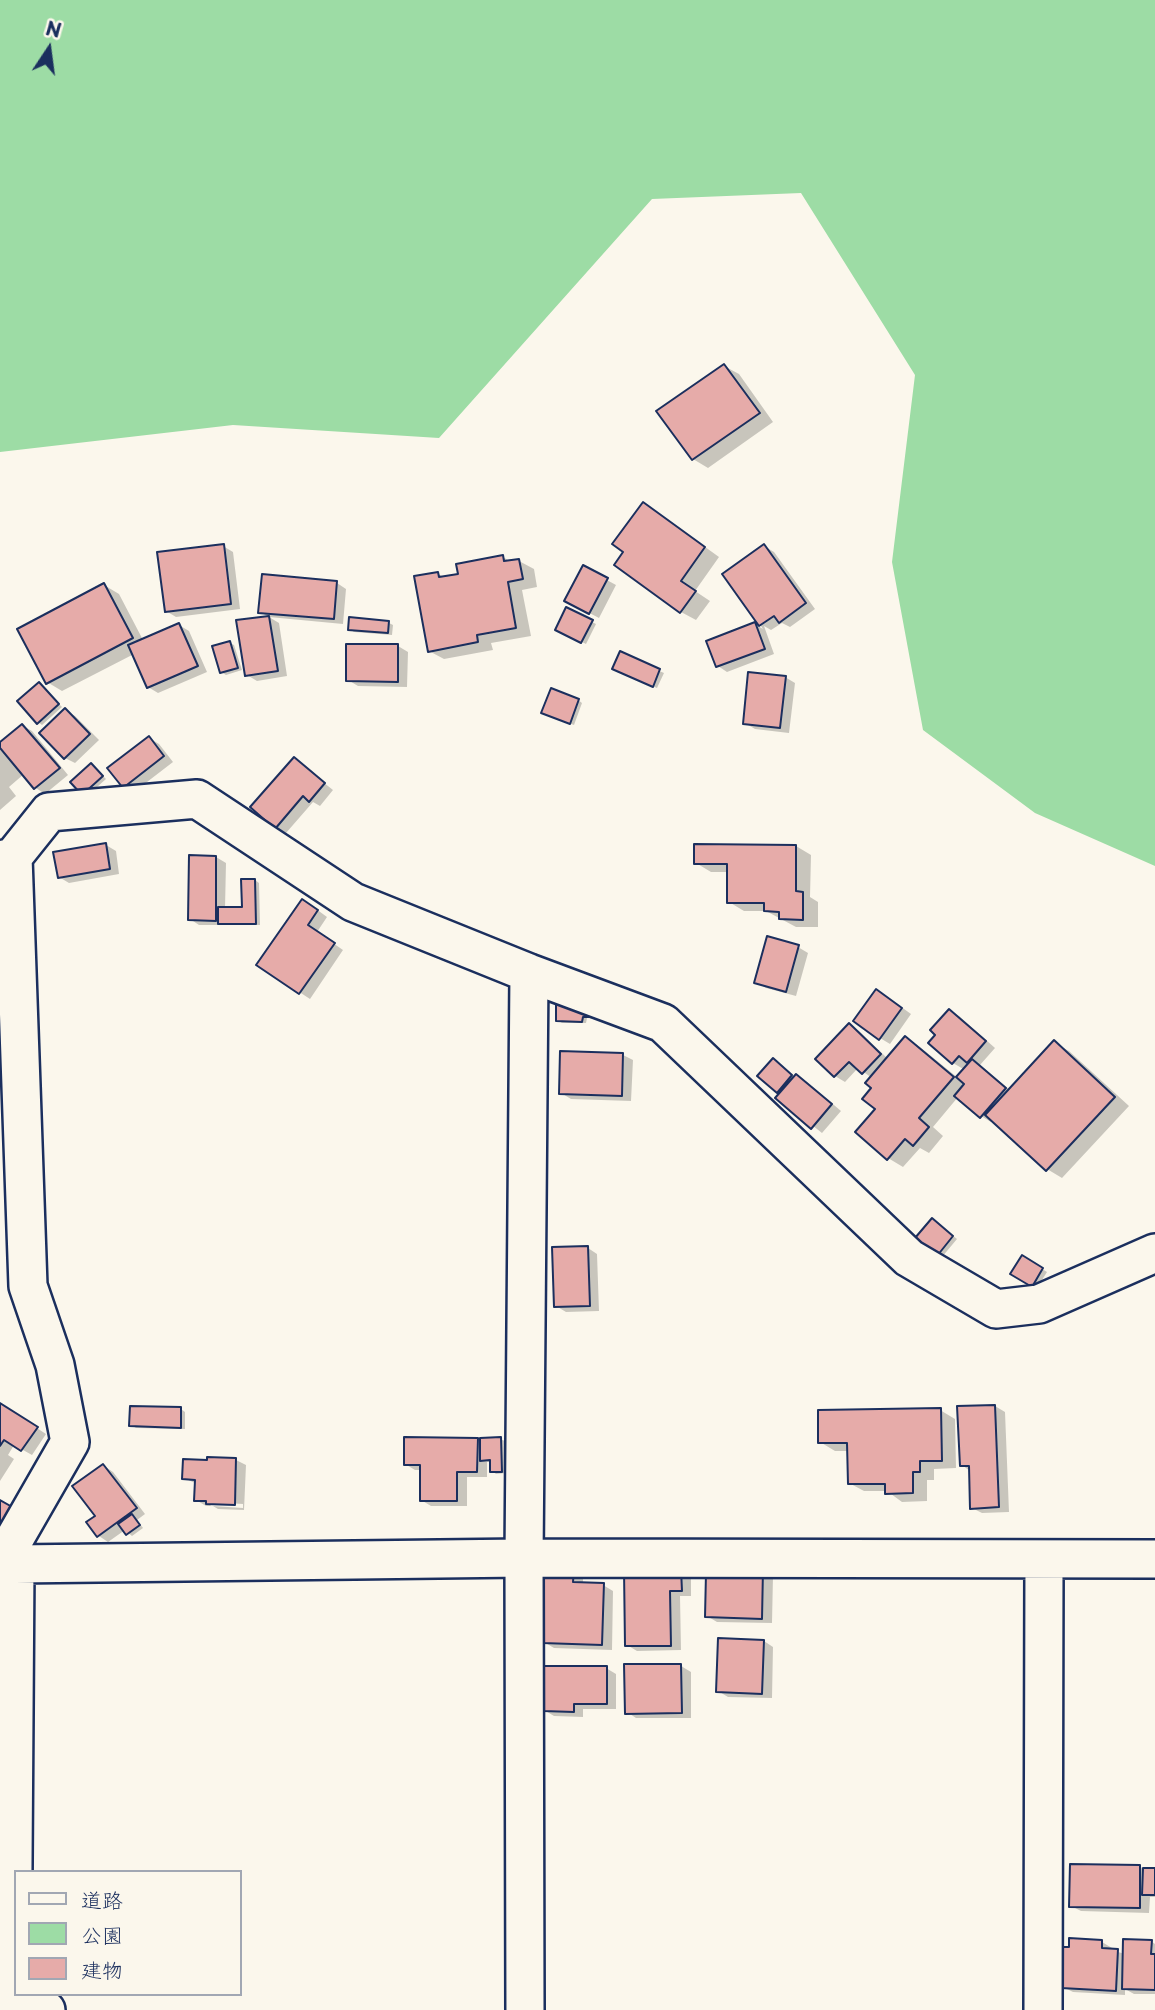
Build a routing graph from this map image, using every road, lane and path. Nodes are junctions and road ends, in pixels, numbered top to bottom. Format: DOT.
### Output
graph roads {
  1 [pos="6,859"];
  2 [pos="529,973"];
  3 [pos="1155,1253"];
  4 [pos="524,1558"];
  5 [pos="1044,1559"];
  6 [pos="1155,1559"];
  7 [pos="6,1562"];
  8 [pos="0,2010"];
  9 [pos="12,2010"];
  10 [pos="46,2010"];
  11 [pos="525,2010"];
  12 [pos="1043,2010"];
  1 -- 2 [label="street"];
  1 -- 7 [label="street"];
  2 -- 3 [label="street"];
  2 -- 4 [label="street"];
  4 -- 5 [label="street"];
  4 -- 7 [label="street"];
  4 -- 11 [label="street"];
  5 -- 6 [label="street"];
  5 -- 12 [label="street"];
  7 -- 9 [label="street"];
  8 -- 9 [label="street"];
  9 -- 10 [label="street"];
}
